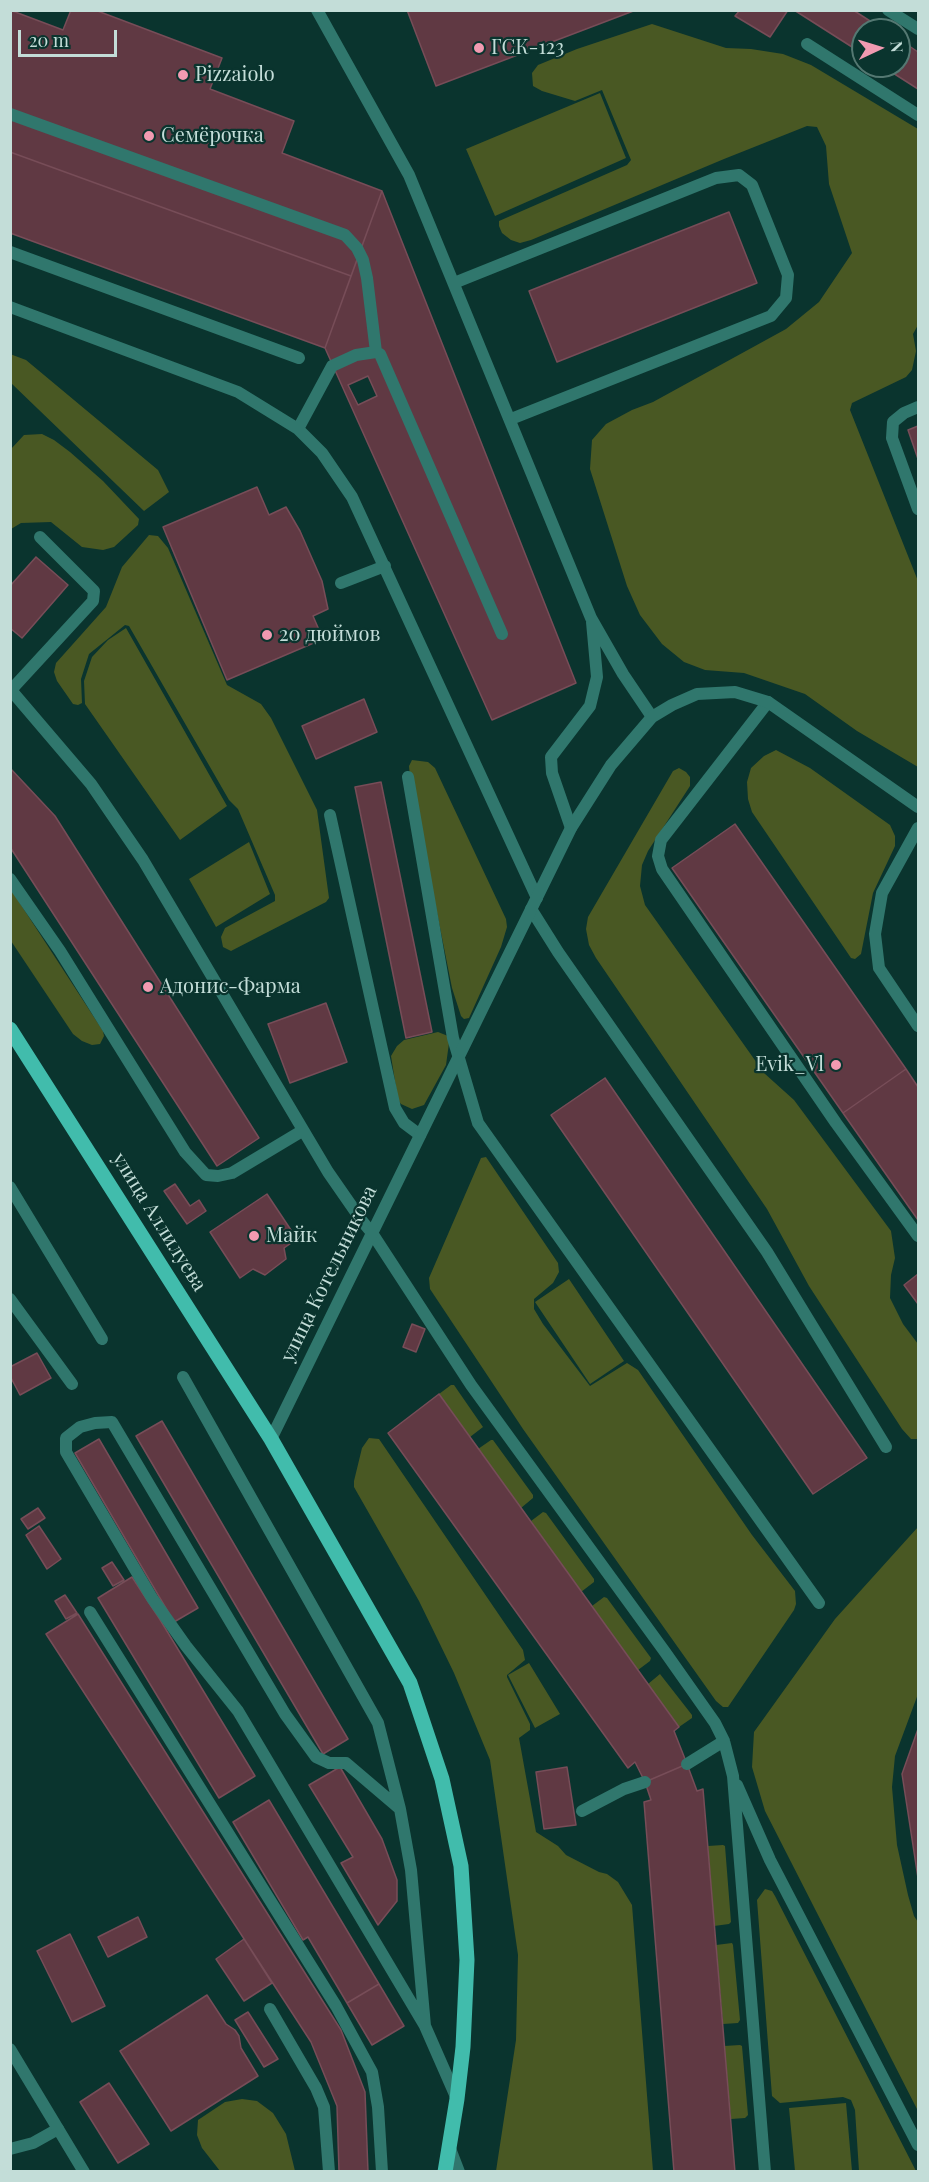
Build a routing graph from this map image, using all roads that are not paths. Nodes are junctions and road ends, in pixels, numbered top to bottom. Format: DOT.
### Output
graph roads {
  1 [pos="317,10"];
  2 [pos="888,10"];
  3 [pos="918,29"];
  4 [pos="807,44"];
  5 [pos="10,114"];
  6 [pos="918,115"];
  7 [pos="10,252"];
  8 [pos="454,283"];
  9 [pos="10,307"];
  10 [pos="376,352"];
  11 [pos="299,358"];
  12 [pos="918,407"];
  13 [pos="510,419"];
  14 [pos="298,429"];
  15 [pos="918,509"];
  16 [pos="40,537"];
  17 [pos="385,566"];
  18 [pos="341,584"];
  19 [pos="591,618"];
  20 [pos="502,634"];
  21 [pos="11,689"];
  22 [pos="768,702"];
  23 [pos="652,717"];
  24 [pos="408,777"];
  25 [pos="918,807"];
  26 [pos="330,815"];
  27 [pos="571,828"];
  28 [pos="918,828"];
  29 [pos="10,879"];
  30 [pos="534,903"];
  31 [pos="918,1026"];
  32 [pos="10,1029"];
  33 [pos="459,1055"];
  34 [pos="302,1131"];
  35 [pos="420,1135"];
  36 [pos="10,1187"];
  37 [pos="372,1233"];
  38 [pos="918,1236"];
  39 [pos="10,1299"];
  40 [pos="102,1339"];
  41 [pos="183,1377"];
  42 [pos="72,1384"];
  43 [pos="271,1439"];
  44 [pos="886,1447"];
  45 [pos="819,1603"];
  46 [pos="90,1612"];
  47 [pos="724,1741"];
  48 [pos="687,1764"];
  49 [pos="733,1776"];
  50 [pos="645,1782"];
  51 [pos="400,1809"];
  52 [pos="582,1811"];
  53 [pos="270,2009"];
  54 [pos="425,2026"];
  55 [pos="10,2049"];
  56 [pos="457,2099"];
  57 [pos="58,2129"];
  58 [pos="918,2145"];
  59 [pos="449,2146"];
  60 [pos="10,2149"];
  61 [pos="84,2172"];
  62 [pos="329,2172"];
  63 [pos="382,2172"];
  64 [pos="445,2172"];
  65 [pos="459,2172"];
  66 [pos="765,2172"];
  1 -- 8 [label="street"];
  2 -- 3 [label="street"];
  4 -- 6 [label="street"];
  5 -- 10 [label="street"];
  7 -- 11 [label="street"];
  8 -- 13 [label="street"];
  8 -- 13 [label="street"];
  9 -- 14 [label="street"];
  10 -- 14 [label="street"];
  10 -- 20 [label="street"];
  12 -- 15 [label="street"];
  13 -- 19 [label="street"];
  14 -- 17 [label="street"];
  16 -- 21 [label="street"];
  17 -- 18 [label="street"];
  17 -- 30 [label="street"];
  19 -- 23 [label="street"];
  19 -- 27 [label="street"];
  21 -- 34 [label="street"];
  22 -- 23 [label="street, улица Котельникова"];
  22 -- 25 [label="street, улица Котельникова"];
  22 -- 38 [label="street"];
  23 -- 27 [label="street, улица Котельникова"];
  24 -- 33 [label="street"];
  26 -- 35 [label="street"];
  27 -- 30 [label="street, улица Котельникова"];
  28 -- 31 [label="street"];
  29 -- 34 [label="street"];
  30 -- 33 [label="street, улица Котельникова"];
  30 -- 44 [label="street"];
  32 -- 43 [label="main road, улица Аллилуева"];
  33 -- 35 [label="street, улица Котельникова"];
  33 -- 45 [label="street"];
  34 -- 37 [label="street"];
  35 -- 37 [label="street, улица Котельникова"];
  36 -- 40 [label="street"];
  37 -- 43 [label="street, улица Котельникова"];
  37 -- 47 [label="street"];
  39 -- 42 [label="street"];
  41 -- 51 [label="street"];
  43 -- 56 [label="main road"];
  46 -- 63 [label="street"];
  47 -- 48 [label="street"];
  47 -- 49 [label="street"];
  49 -- 58 [label="street"];
  49 -- 66 [label="street"];
  50 -- 52 [label="street"];
  51 -- 54 [label="street"];
  51 -- 54 [label="street"];
  53 -- 62 [label="street"];
  54 -- 56 [label="street"];
  55 -- 57 [label="street"];
  56 -- 59 [label="main road"];
  57 -- 60 [label="street"];
  57 -- 61 [label="street"];
  59 -- 64 [label="main road"];
  59 -- 65 [label="street"];
}
